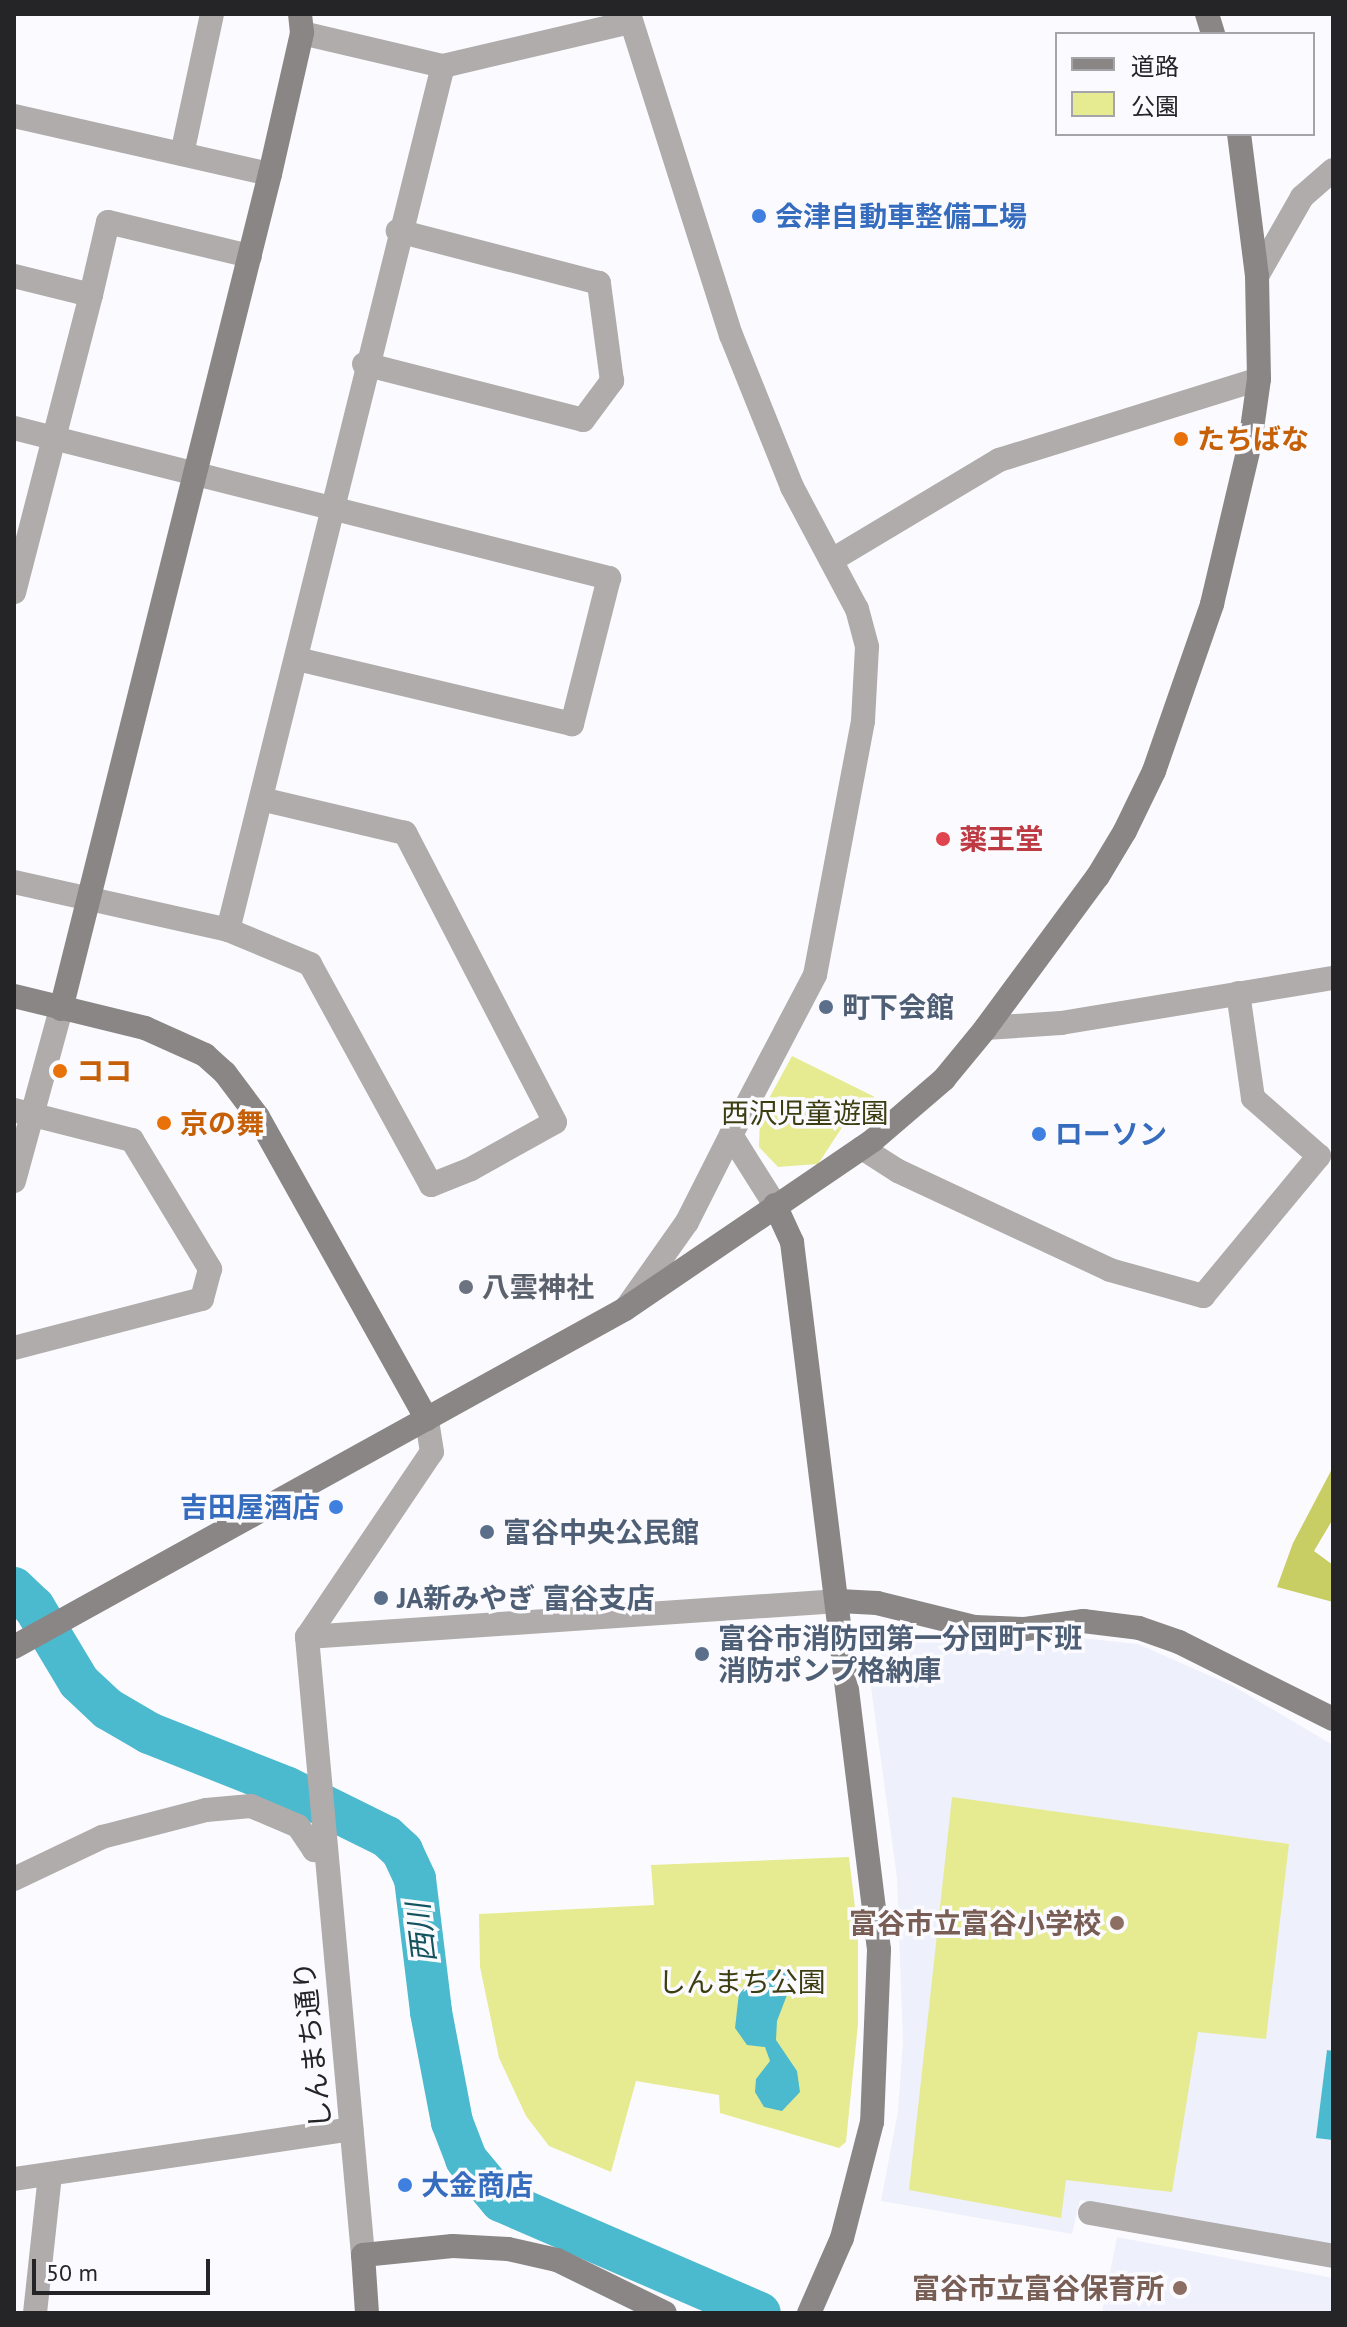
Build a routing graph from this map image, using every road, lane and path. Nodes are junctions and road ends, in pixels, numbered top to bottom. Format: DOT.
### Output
graph roads {
  1 [pos="212,14"];
  2 [pos="630,18"];
  3 [pos="301,24"];
  4 [pos="443,66"];
  5 [pos="14,116"];
  6 [pos="1239,136"];
  7 [pos="182,154"];
  8 [pos="1333,170"];
  9 [pos="270,174"];
  10 [pos="398,231"];
  11 [pos="250,256"];
  12 [pos="14,276"];
  13 [pos="1257,276"];
  14 [pos="91,295"];
  15 [pos="364,364"];
  16 [pos="1259,379"];
  17 [pos="14,428"];
  18 [pos="56,438"];
  19 [pos="197,471"];
  20 [pos="333,508"];
  21 [pos="832,560"];
  22 [pos="14,588"];
  23 [pos="297,659"];
  24 [pos="261,799"];
  25 [pos="14,882"];
  26 [pos="90,899"];
  27 [pos="228,930"];
  28 [pos="1333,978"];
  29 [pos="1238,993"];
  30 [pos="14,996"];
  31 [pos="61,1009"];
  32 [pos="986,1028"];
  33 [pos="23,1112"];
  34 [pos="731,1135"];
  35 [pos="862,1148"];
  36 [pos="14,1181"];
  37 [pos="775,1205"];
  38 [pos="625,1309"];
  39 [pos="14,1348"];
  40 [pos="427,1419"];
  41 [pos="839,1601"];
  42 [pos="307,1637"];
  43 [pos="20,1643"];
  44 [pos="1333,1719"];
  45 [pos="323,1840"];
  46 [pos="14,1879"];
  47 [pos="351,2129"];
  48 [pos="50,2175"];
  49 [pos="14,2179"];
  50 [pos="1090,2213"];
  51 [pos="363,2255"];
  52 [pos="1333,2256"];
  53 [pos="814,2302"];
  54 [pos="35,2313"];
  55 [pos="367,2313"];
  56 [pos="665,2313"];
  1 -- 7 [label="street"];
  2 -- 4 [label="street"];
  2 -- 21 [label="street"];
  3 -- 4 [label="street"];
  3 -- 9 [label="street"];
  4 -- 10 [label="street"];
  5 -- 7 [label="street"];
  6 -- 13 [label="street"];
  7 -- 9 [label="street"];
  8 -- 13 [label="street"];
  9 -- 11 [label="street"];
  10 -- 15 [label="street"];
  10 -- 15 [label="street"];
  11 -- 14 [label="street"];
  11 -- 19 [label="street"];
  12 -- 14 [label="street"];
  13 -- 16 [label="street"];
  14 -- 18 [label="street"];
  15 -- 20 [label="street"];
  16 -- 21 [label="street"];
  16 -- 32 [label="street"];
  17 -- 18 [label="street"];
  18 -- 19 [label="street"];
  18 -- 22 [label="street"];
  19 -- 20 [label="street"];
  19 -- 26 [label="street"];
  20 -- 23 [label="street"];
  20 -- 23 [label="street"];
  21 -- 34 [label="street"];
  23 -- 24 [label="street"];
  24 -- 27 [label="street"];
  24 -- 27 [label="street"];
  25 -- 26 [label="street"];
  26 -- 27 [label="street"];
  26 -- 31 [label="street"];
  28 -- 29 [label="street"];
  29 -- 32 [label="street"];
  29 -- 35 [label="street"];
  30 -- 31 [label="street"];
  31 -- 33 [label="street"];
  31 -- 40 [label="street"];
  32 -- 35 [label="street"];
  33 -- 36 [label="street"];
  33 -- 39 [label="street"];
  34 -- 37 [label="street"];
  34 -- 38 [label="street"];
  35 -- 37 [label="street"];
  37 -- 38 [label="street"];
  37 -- 41 [label="street"];
  38 -- 40 [label="street"];
  40 -- 42 [label="street"];
  40 -- 43 [label="street"];
  41 -- 42 [label="street"];
  41 -- 44 [label="street"];
  41 -- 53 [label="street"];
  42 -- 45 [label="street, しんまち通り"];
  45 -- 46 [label="street"];
  45 -- 47 [label="street, しんまち通り"];
  47 -- 48 [label="street"];
  47 -- 51 [label="street, しんまち通り"];
  48 -- 49 [label="street"];
  48 -- 54 [label="street"];
  50 -- 52 [label="street"];
  51 -- 55 [label="street"];
  51 -- 56 [label="street"];
}
